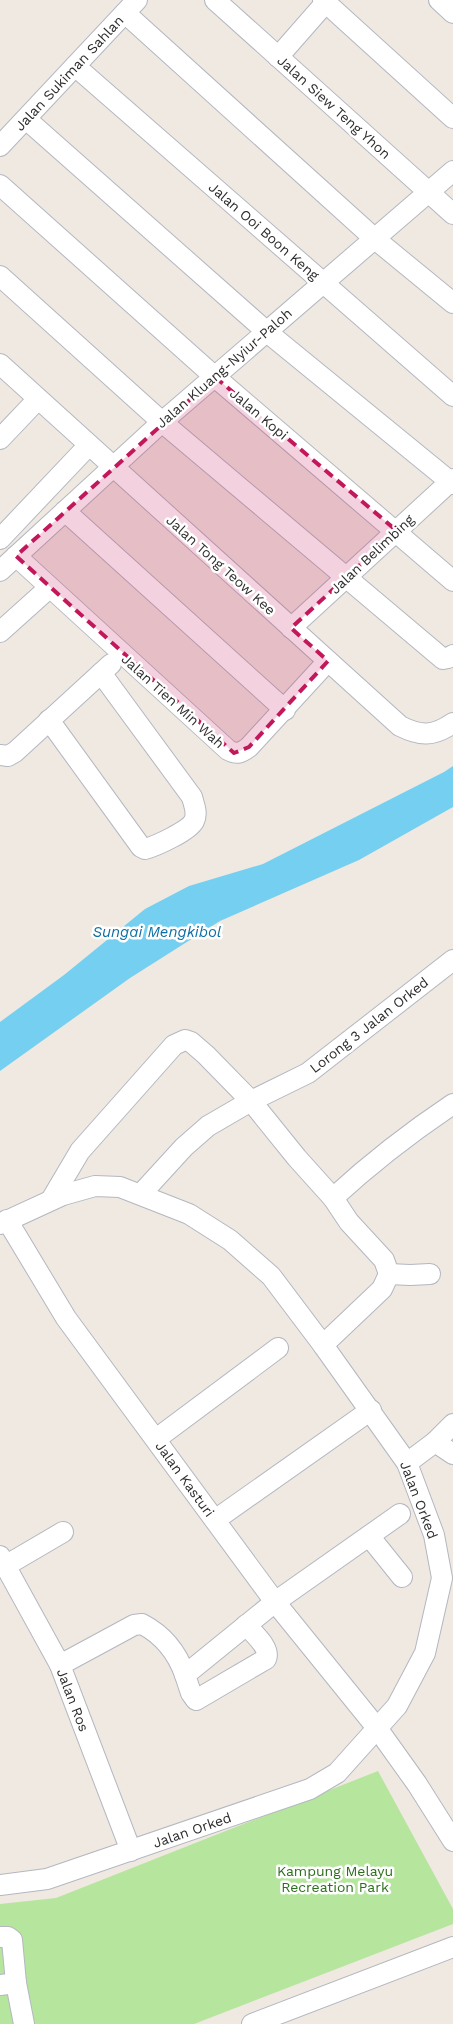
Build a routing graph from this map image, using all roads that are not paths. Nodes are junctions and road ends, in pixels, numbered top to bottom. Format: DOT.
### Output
graph roads {
  1 [pos="215,0"];
  2 [pos="439,0"];
  3 [pos="326,1"];
  4 [pos="131,7"];
  5 [pos="453,12"];
  6 [pos="278,57"];
  7 [pos="75,66"];
  8 [pos="453,118"];
  9 [pos="26,119"];
  10 [pos="0,146"];
  11 [pos="453,171"];
  12 [pos="0,185"];
  13 [pos="428,193"];
  14 [pos="453,214"];
  15 [pos="375,239"];
  16 [pos="0,276"];
  17 [pos="323,282"];
  18 [pos="453,303"];
  19 [pos="267,332"];
  20 [pos="0,364"];
  21 [pos="215,377"];
  22 [pos="453,396"];
  23 [pos="38,399"];
  24 [pos="162,422"];
  25 [pos="0,439"];
  26 [pos="89,445"];
  27 [pos="113,467"];
  28 [pos="452,482"];
  29 [pos="65,511"];
  30 [pos="396,531"];
  31 [pos="0,539"];
  32 [pos="16,556"];
  33 [pos="0,571"];
  34 [pos="347,577"];
  35 [pos="453,581"];
  36 [pos="50,588"];
  37 [pos="291,628"];
  38 [pos="0,632"];
  39 [pos="122,654"];
  40 [pos="453,655"];
  41 [pos="328,662"];
  42 [pos="102,673"];
  43 [pos="285,710"];
  44 [pos="49,720"];
  45 [pos="453,723"];
  46 [pos="7,753"];
  47 [pos="453,960"];
  48 [pos="251,1101"];
  49 [pos="453,1104"];
  50 [pos="141,1194"];
  51 [pos="333,1198"];
  52 [pos="51,1200"];
  53 [pos="4,1222"];
  54 [pos="389,1274"];
  55 [pos="430,1274"];
  56 [pos="324,1345"];
  57 [pos="278,1348"];
  58 [pos="371,1410"];
  59 [pos="453,1424"];
  60 [pos="156,1439"];
  61 [pos="435,1442"];
  62 [pos="453,1454"];
  63 [pos="407,1463"];
  64 [pos="400,1514"];
  65 [pos="215,1520"];
  66 [pos="63,1532"];
  67 [pos="369,1536"];
  68 [pos="3,1561"];
  69 [pos="402,1577"];
  70 [pos="447,1580"];
  71 [pos="275,1602"];
  72 [pos="246,1625"];
  73 [pos="60,1666"];
  74 [pos="185,1675"];
  75 [pos="377,1728"];
  76 [pos="453,1841"];
  77 [pos="132,1850"];
  78 [pos="0,1885"];
  79 [pos="0,1937"];
  80 [pos="453,1947"];
  81 [pos="8,1984"];
  82 [pos="24,2024"];
  83 [pos="252,2024"];
  1 -- 6 [label="street, Jalan Siew Teng Yhon"];
  2 -- 5 [label="street"];
  3 -- 6 [label="street"];
  3 -- 8 [label="street"];
  4 -- 7 [label="street, Jalan Sukiman Sahlan"];
  4 -- 15 [label="street"];
  6 -- 13 [label="street, Jalan Siew Teng Yhon"];
  7 -- 9 [label="street, Jalan Sukiman Sahlan"];
  7 -- 17 [label="street, Jalan Ooi Boon Keng"];
  9 -- 10 [label="street, Jalan Sukiman Sahlan"];
  9 -- 19 [label="street"];
  11 -- 13 [label="street, Jalan Kluang-Nyiur-Paloh"];
  12 -- 21 [label="street, Jalan Kopi"];
  13 -- 14 [label="street, Jalan Siew Teng Yhon"];
  13 -- 15 [label="street, Jalan Kluang-Nyiur-Paloh"];
  15 -- 17 [label="street, Jalan Kluang-Nyiur-Paloh"];
  15 -- 18 [label="street"];
  16 -- 24 [label="street"];
  17 -- 19 [label="street, Jalan Kluang-Nyiur-Paloh"];
  17 -- 22 [label="street, Jalan Ooi Boon Keng"];
  19 -- 21 [label="street, Jalan Kluang-Nyiur-Paloh"];
  19 -- 28 [label="street"];
  20 -- 23 [label="street, Jalan Tong Teow Kee"];
  21 -- 24 [label="street, Jalan Kluang-Nyiur-Paloh"];
  21 -- 30 [label="street, Jalan Kopi"];
  23 -- 25 [label="street"];
  23 -- 26 [label="street, Jalan Tong Teow Kee"];
  24 -- 27 [label="street, Jalan Kluang-Nyiur-Paloh"];
  24 -- 34 [label="street"];
  26 -- 27 [label="street, Jalan Tong Teow Kee"];
  26 -- 31 [label="street"];
  27 -- 29 [label="street, Jalan Kluang-Nyiur-Paloh"];
  27 -- 37 [label="street, Jalan Tong Teow Kee"];
  28 -- 30 [label="street, Jalan Belimbing"];
  29 -- 32 [label="street, Jalan Kluang-Nyiur-Paloh"];
  29 -- 43 [label="street"];
  30 -- 34 [label="street, Jalan Belimbing"];
  30 -- 35 [label="street, Jalan Kopi"];
  32 -- 33 [label="street, Jalan Kluang-Nyiur-Paloh"];
  32 -- 36 [label="street, Jalan Tien Min Wah"];
  34 -- 37 [label="street, Jalan Belimbing"];
  34 -- 40 [label="street"];
  36 -- 38 [label="street"];
  36 -- 39 [label="street, Jalan Tien Min Wah"];
  37 -- 41 [label="street, Jalan Tong Teow Kee"];
  39 -- 42 [label="street"];
  39 -- 43 [label="street, Jalan Tien Min Wah"];
  41 -- 43 [label="street, Jalan Tien Min Wah"];
  41 -- 45 [label="street, Jalan Tong Teow Kee"];
  42 -- 44 [label="street"];
  42 -- 44 [label="street"];
  44 -- 46 [label="street"];
  47 -- 48 [label="street, Lorong 3 Jalan Orked"];
  48 -- 50 [label="street, Lorong 3 Jalan Orked"];
  48 -- 51 [label="street"];
  48 -- 52 [label="street"];
  49 -- 51 [label="street"];
  50 -- 52 [label="street, Jalan Orked"];
  50 -- 56 [label="street, Jalan Orked"];
  51 -- 54 [label="street"];
  52 -- 53 [label="street, Jalan Orked"];
  53 -- 60 [label="street, Jalan Kasturi"];
  54 -- 55 [label="street"];
  54 -- 56 [label="street"];
  56 -- 58 [label="street, Jalan Orked"];
  57 -- 60 [label="street"];
  58 -- 63 [label="street, Jalan Orked"];
  58 -- 65 [label="street"];
  59 -- 61 [label="street"];
  60 -- 65 [label="street, Jalan Kasturi"];
  61 -- 62 [label="street"];
  61 -- 63 [label="street"];
  63 -- 70 [label="street, Jalan Orked"];
  64 -- 67 [label="street"];
  65 -- 71 [label="street, Jalan Kasturi"];
  66 -- 68 [label="street"];
  67 -- 69 [label="street"];
  67 -- 71 [label="street"];
  68 -- 73 [label="street, Jalan Ros"];
  70 -- 75 [label="street, Jalan Orked"];
  71 -- 72 [label="street"];
  71 -- 75 [label="street, Jalan Kasturi"];
  72 -- 74 [label="street"];
  72 -- 74 [label="street"];
  73 -- 74 [label="street"];
  73 -- 77 [label="street, Jalan Ros"];
  75 -- 76 [label="street, Jalan Kasturi"];
  75 -- 77 [label="street, Jalan Orked"];
  77 -- 78 [label="street, Jalan Orked"];
  79 -- 81 [label="street"];
  80 -- 83 [label="street"];
  81 -- 82 [label="street"];
}
